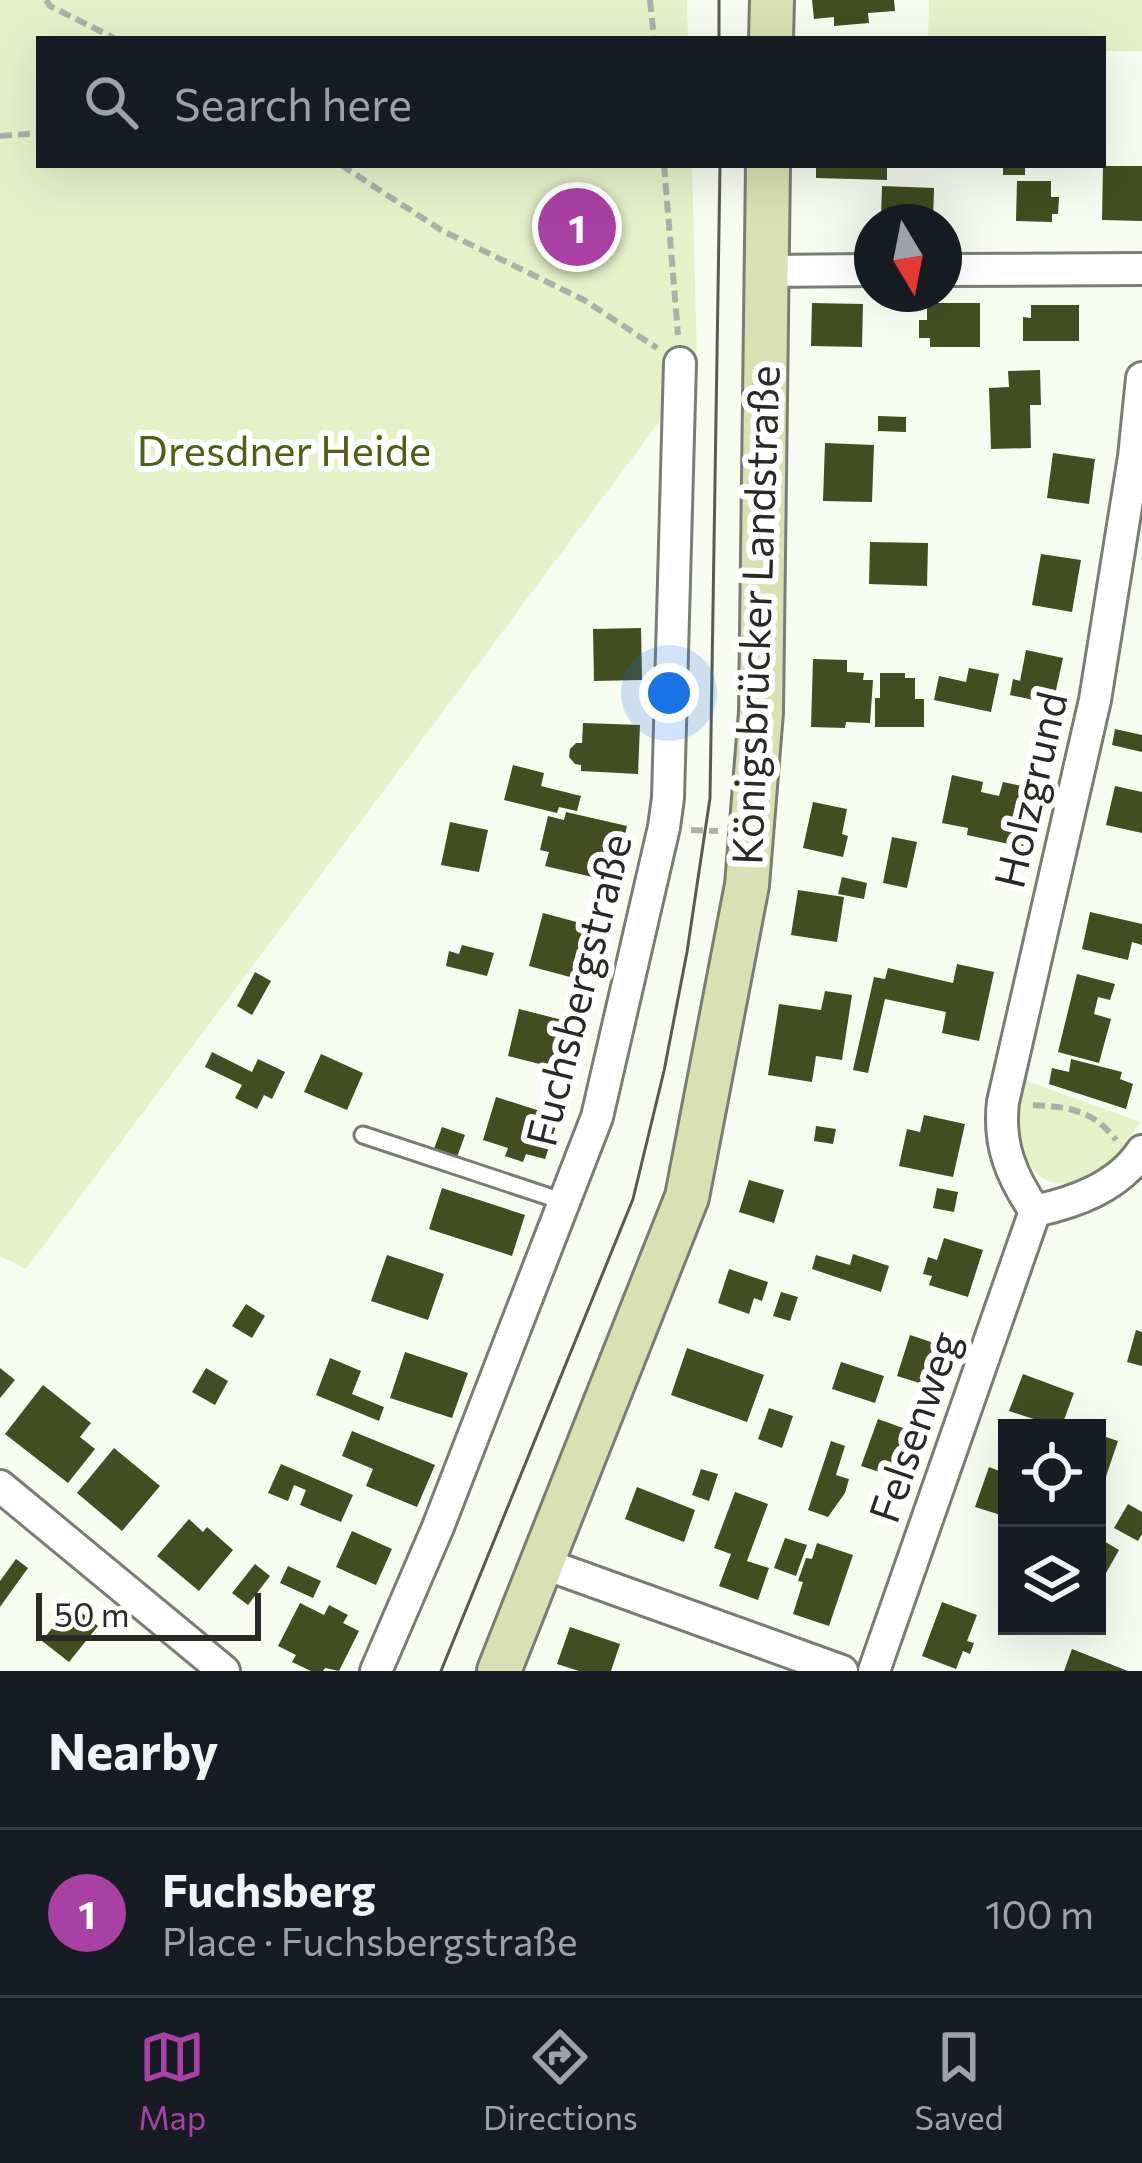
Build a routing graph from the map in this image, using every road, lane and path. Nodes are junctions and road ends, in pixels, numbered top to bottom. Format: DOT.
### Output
graph roads {
  1 [pos="46,0"];
  2 [pos="650,0"];
  3 [pos="772,0"];
  4 [pos="110,36"];
  5 [pos="654,36"];
  6 [pos="771,36"];
  7 [pos="36,133"];
  8 [pos="0,136"];
  9 [pos="346,168"];
  10 [pos="664,168"];
  11 [pos="768,168"];
  12 [pos="1142,268"];
  13 [pos="854,270"];
  14 [pos="962,270"];
  15 [pos="766,271"];
  16 [pos="680,363"];
  17 [pos="1142,378"];
  18 [pos="1003,1102"];
  19 [pos="363,1135"];
  20 [pos="1140,1154"];
  21 [pos="565,1202"];
  22 [pos="1035,1210"];
  23 [pos="0,1486"];
  24 [pos="542,1563"];
  25 [pos="224,1671"];
  26 [pos="376,1671"];
  27 [pos="499,1671"];
  28 [pos="842,1671"];
  29 [pos="874,1671"];
  1 -- 4 [label="path"];
  2 -- 5 [label="path"];
  3 -- 6 [label="main road"];
  7 -- 8 [label="path"];
  9 -- 16 [label="path"];
  10 -- 16 [label="path"];
  11 -- 15 [label="main road, Königsbrücker Landstraße"];
  12 -- 14 [label="street"];
  13 -- 15 [label="street"];
  15 -- 24 [label="main road, Königsbrücker Landstraße"];
  16 -- 21 [label="street, Fuchsbergstraße"];
  17 -- 18 [label="street, Holzgrund"];
  18 -- 20 [label="path"];
  18 -- 22 [label="street, Holzgrund"];
  19 -- 21 [label="lane"];
  20 -- 22 [label="street"];
  21 -- 26 [label="street, Fuchsbergstraße"];
  22 -- 29 [label="street, Felsenweg"];
  23 -- 25 [label="street"];
  24 -- 27 [label="main road, Königsbrücker Landstraße"];
  24 -- 28 [label="street"];
}
